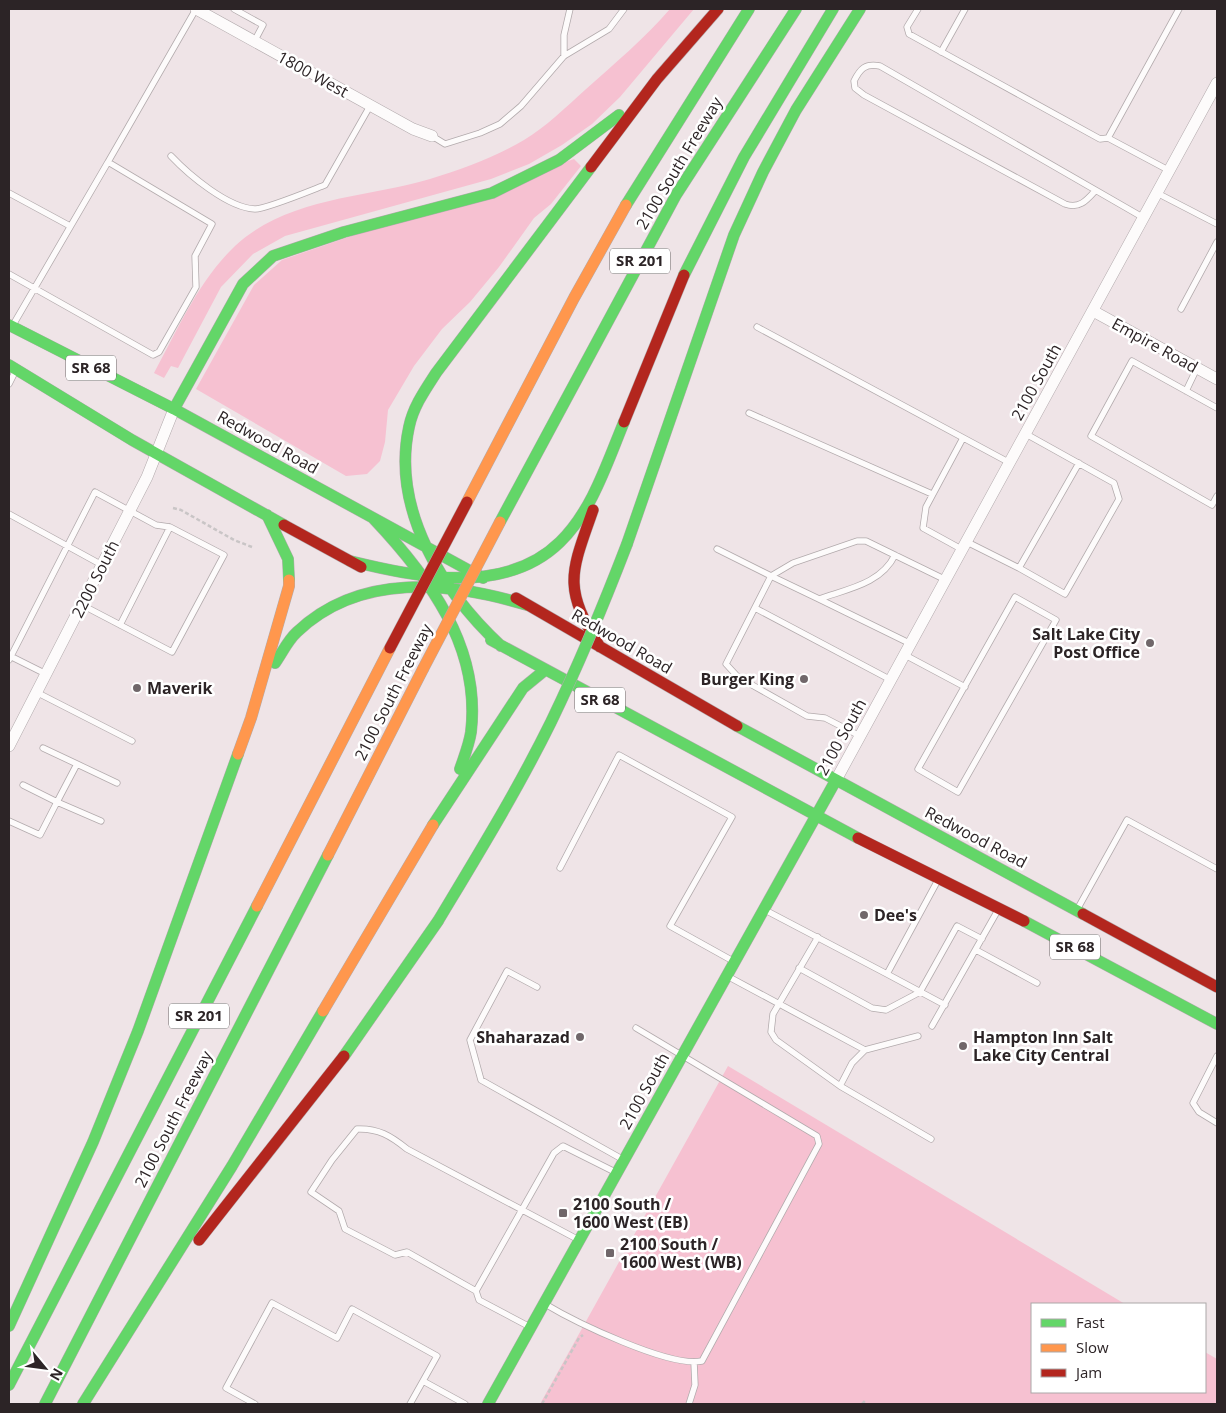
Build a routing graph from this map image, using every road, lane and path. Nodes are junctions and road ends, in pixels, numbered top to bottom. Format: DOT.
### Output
graph roads {
  1 [pos="196,9"];
  2 [pos="234,9"];
  3 [pos="570,9"];
  4 [pos="624,9"];
  5 [pos="718,9"];
  6 [pos="749,9"];
  7 [pos="796,9"];
  8 [pos="833,9"];
  9 [pos="860,9"];
  10 [pos="918,9"];
  11 [pos="965,9"];
  12 [pos="1179,9"];
  13 [pos="254,42"];
  14 [pos="941,52"];
  15 [pos="564,56"];
  16 [pos="657,79"];
  17 [pos="1217,83"];
  18 [pos="1214,96"];
  19 [pos="370,106"];
  20 [pos="432,136"];
  21 [pos="1108,138"];
  22 [pos="171,156"];
  23 [pos="108,162"];
  24 [pos="1170,171"];
  25 [pos="1095,191"];
  26 [pos="9,193"];
  27 [pos="1157,193"];
  28 [pos="1144,218"];
  29 [pos="1217,224"];
  30 [pos="70,226"];
  31 [pos="1217,242"];
  32 [pos="9,274"];
  33 [pos="33,288"];
  34 [pos="1180,309"];
  35 [pos="1093,311"];
  36 [pos="11,326"];
  37 [pos="757,327"];
  38 [pos="13,368"];
  39 [pos="1197,368"];
  40 [pos="1217,379"];
  41 [pos="9,384"];
  42 [pos="1186,391"];
  43 [pos="1217,408"];
  44 [pos="174,410"];
  45 [pos="748,413"];
  46 [pos="1026,434"];
  47 [pos="963,438"];
  48 [pos="156,454"];
  49 [pos="609,460"];
  50 [pos="1079,462"];
  51 [pos="1010,464"];
  52 [pos="932,494"];
  53 [pos="1217,496"];
  54 [pos="173,508"];
  55 [pos="130,510"];
  56 [pos="9,514"];
  57 [pos="267,515"];
  58 [pos="373,518"];
  59 [pos="170,527"];
  60 [pos="964,546"];
  61 [pos="67,547"];
  62 [pos="252,547"];
  63 [pos="429,549"];
  64 [pos="717,549"];
  65 [pos="895,555"];
  66 [pos="350,561"];
  67 [pos="102,564"];
  68 [pos="1019,568"];
  69 [pos="424,575"];
  70 [pos="771,576"];
  71 [pos="480,577"];
  72 [pos="946,580"];
  73 [pos="447,582"];
  74 [pos="432,587"];
  75 [pos="399,588"];
  76 [pos="819,599"];
  77 [pos="82,605"];
  78 [pos="528,605"];
  79 [pos="755,608"];
  80 [pos="450,617"];
  81 [pos="120,625"];
  82 [pos="911,644"];
  83 [pos="501,646"];
  84 [pos="600,647"];
  85 [pos="905,655"];
  86 [pos="10,658"];
  87 [pos="544,670"];
  88 [pos="46,674"];
  89 [pos="891,680"];
  90 [pos="965,686"];
  91 [pos="36,692"];
  92 [pos="251,718"];
  93 [pos="860,736"];
  94 [pos="132,741"];
  95 [pos="9,746"];
  96 [pos="43,748"];
  97 [pos="76,764"];
  98 [pos="836,780"];
  99 [pos="118,783"];
  100 [pos="23,786"];
  101 [pos="58,802"];
  102 [pos="817,815"];
  103 [pos="9,821"];
  104 [pos="101,821"];
  105 [pos="436,821"];
  106 [pos="560,868"];
  107 [pos="1217,869"];
  108 [pos="939,878"];
  109 [pos="998,908"];
  110 [pos="765,910"];
  111 [pos="1077,910"];
  112 [pos="818,937"];
  113 [pos="982,939"];
  114 [pos="976,950"];
  115 [pos="735,962"];
  116 [pos="799,968"];
  117 [pos="887,974"];
  118 [pos="728,976"];
  119 [pos="1037,983"];
  120 [pos="1217,987"];
  121 [pos="537,988"];
  122 [pos="920,992"];
  123 [pos="780,1002"];
  124 [pos="946,1005"];
  125 [pos="1217,1024"];
  126 [pos="932,1026"];
  127 [pos="636,1028"];
  128 [pos="918,1036"];
  129 [pos="865,1050"];
  130 [pos="683,1054"];
  131 [pos="1217,1056"];
  132 [pos="840,1086"];
  133 [pos="1217,1123"];
  134 [pos="931,1139"];
  135 [pos="624,1160"];
  136 [pos="617,1173"];
  137 [pos="522,1210"];
  138 [pos="579,1240"];
  139 [pos="476,1291"];
  140 [pos="544,1303"];
  141 [pos="133,1325"];
  142 [pos="9,1326"];
  143 [pos="531,1327"];
  144 [pos="592,1329"];
  145 [pos="694,1362"];
  146 [pos="422,1381"];
  147 [pos="9,1385"];
  148 [pos="866,1400"];
  149 [pos="45,1404"];
  150 [pos="83,1404"];
  151 [pos="255,1404"];
  152 [pos="410,1404"];
  153 [pos="465,1404"];
  154 [pos="488,1404"];
  155 [pos="542,1404"];
  156 [pos="689,1404"];
  157 [pos="862,1404"];
  1 -- 13 [label="street, 1800 West"];
  1 -- 23 [label="lane"];
  2 -- 13 [label="lane"];
  3 -- 15 [label="lane"];
  4 -- 15 [label="lane"];
  5 -- 16 [label="main road"];
  6 -- 147 [label="main road, 2100 South Freeway / SR 201, bridge"];
  7 -- 149 [label="main road, 2100 South Freeway / SR 201, bridge"];
  8 -- 49 [label="main road"];
  9 -- 141 [label="main road, bridge"];
  10 -- 14 [label="lane"];
  11 -- 14 [label="lane"];
  12 -- 21 [label="lane"];
  13 -- 19 [label="street, 1800 West"];
  14 -- 21 [label="lane"];
  15 -- 20 [label="lane"];
  16 -- 44 [label="main road"];
  16 -- 63 [label="main road"];
  17 -- 18 [label="street, 2100 South"];
  18 -- 24 [label="street, 2100 South"];
  19 -- 20 [label="street, 1800 West"];
  19 -- 22 [label="lane"];
  21 -- 24 [label="lane"];
  23 -- 30 [label="lane"];
  23 -- 33 [label="lane"];
  24 -- 27 [label="street, 2100 South"];
  25 -- 25 [label="lane"];
  25 -- 28 [label="lane"];
  26 -- 30 [label="lane"];
  27 -- 28 [label="street, 2100 South"];
  27 -- 29 [label="lane"];
  28 -- 35 [label="street, 2100 South"];
  30 -- 33 [label="lane"];
  31 -- 34 [label="lane"];
  32 -- 33 [label="lane"];
  33 -- 36 [label="lane"];
  35 -- 39 [label="street, Empire Road"];
  35 -- 46 [label="street, 2100 South"];
  36 -- 44 [label="main road, Redwood Road / SR 68"];
  37 -- 47 [label="lane"];
  38 -- 41 [label="lane"];
  38 -- 48 [label="main road, SR 68"];
  39 -- 40 [label="street, Empire Road"];
  39 -- 42 [label="lane"];
  42 -- 43 [label="lane"];
  42 -- 53 [label="lane"];
  44 -- 48 [label="street, 2200 South"];
  44 -- 58 [label="main road, Redwood Road / SR 68"];
  45 -- 52 [label="lane"];
  46 -- 50 [label="lane"];
  46 -- 51 [label="street, 2100 South"];
  47 -- 51 [label="lane"];
  47 -- 52 [label="lane"];
  48 -- 55 [label="street, 2200 South"];
  48 -- 57 [label="main road, SR 68"];
  49 -- 71 [label="main road"];
  49 -- 84 [label="main road"];
  50 -- 68 [label="lane"];
  50 -- 68 [label="lane"];
  51 -- 60 [label="street, 2100 South"];
  52 -- 60 [label="lane"];
  54 -- 62 [label="path"];
  55 -- 59 [label="lane"];
  55 -- 61 [label="lane"];
  55 -- 67 [label="street, 2200 South"];
  56 -- 61 [label="lane"];
  57 -- 66 [label="main road, SR 68"];
  57 -- 92 [label="main road"];
  58 -- 63 [label="main road, Redwood Road / SR 68"];
  58 -- 69 [label="main road"];
  59 -- 81 [label="lane"];
  59 -- 81 [label="lane"];
  60 -- 68 [label="lane"];
  60 -- 72 [label="street, 2100 South"];
  61 -- 67 [label="lane"];
  61 -- 86 [label="lane"];
  63 -- 71 [label="main road, Redwood Road / SR 68"];
  63 -- 73 [label="main road"];
  64 -- 70 [label="lane"];
  65 -- 70 [label="lane"];
  65 -- 72 [label="lane"];
  65 -- 76 [label="lane"];
  66 -- 69 [label="main road"];
  66 -- 75 [label="main road, SR 68"];
  67 -- 77 [label="street, 2200 South"];
  69 -- 73 [label="main road"];
  69 -- 74 [label="main road"];
  70 -- 76 [label="lane"];
  70 -- 79 [label="lane"];
  71 -- 73 [label="main road"];
  71 -- 78 [label="main road, Redwood Road / SR 68"];
  72 -- 82 [label="street, 2100 South"];
  73 -- 74 [label="main road"];
  73 -- 78 [label="main road"];
  73 -- 83 [label="main road"];
  74 -- 75 [label="main road"];
  74 -- 80 [label="main road"];
  75 -- 80 [label="main road, SR 68"];
  75 -- 92 [label="main road"];
  76 -- 82 [label="lane"];
  77 -- 81 [label="lane"];
  77 -- 88 [label="street, 2200 South"];
  78 -- 84 [label="main road, Redwood Road / SR 68"];
  79 -- 89 [label="lane"];
  79 -- 93 [label="lane"];
  80 -- 83 [label="main road, SR 68"];
  80 -- 105 [label="main road"];
  82 -- 85 [label="street, 2100 South"];
  83 -- 87 [label="main road, SR 68"];
  84 -- 98 [label="main road, Redwood Road / SR 68"];
  85 -- 89 [label="street, 2100 South"];
  85 -- 90 [label="lane"];
  86 -- 88 [label="lane"];
  87 -- 102 [label="main road, SR 68"];
  87 -- 105 [label="main road"];
  88 -- 91 [label="street, 2200 South"];
  89 -- 93 [label="street, 2100 South"];
  90 -- 90 [label="lane"];
  91 -- 94 [label="lane"];
  91 -- 95 [label="street, 2200 South"];
  92 -- 142 [label="main road"];
  93 -- 98 [label="street, 2100 South"];
  96 -- 97 [label="lane"];
  97 -- 99 [label="lane"];
  97 -- 101 [label="lane"];
  98 -- 102 [label="main road, 2100 South"];
  98 -- 111 [label="main road, Redwood Road / SR 68"];
  100 -- 101 [label="lane"];
  101 -- 103 [label="lane"];
  101 -- 104 [label="lane"];
  102 -- 108 [label="main road, SR 68"];
  102 -- 110 [label="main road, 2100 South"];
  105 -- 141 [label="main road"];
  106 -- 115 [label="lane"];
  107 -- 111 [label="lane"];
  108 -- 109 [label="main road, SR 68"];
  108 -- 117 [label="lane"];
  109 -- 113 [label="lane"];
  109 -- 125 [label="main road, SR 68"];
  110 -- 112 [label="lane"];
  110 -- 115 [label="main road, 2100 South"];
  111 -- 120 [label="main road, Redwood Road / SR 68"];
  112 -- 116 [label="lane"];
  112 -- 117 [label="lane"];
  113 -- 114 [label="lane"];
  113 -- 122 [label="lane"];
  114 -- 119 [label="lane"];
  114 -- 124 [label="lane"];
  115 -- 118 [label="main road, 2100 South"];
  116 -- 122 [label="lane"];
  116 -- 123 [label="lane"];
  117 -- 122 [label="lane"];
  118 -- 123 [label="lane"];
  118 -- 130 [label="main road, 2100 South"];
  121 -- 135 [label="lane"];
  122 -- 124 [label="lane"];
  123 -- 129 [label="lane"];
  123 -- 132 [label="lane"];
  124 -- 126 [label="lane"];
  127 -- 130 [label="lane"];
  128 -- 129 [label="lane"];
  129 -- 132 [label="lane"];
  130 -- 135 [label="main road, 2100 South"];
  130 -- 145 [label="lane"];
  131 -- 133 [label="lane"];
  132 -- 134 [label="lane"];
  135 -- 136 [label="main road, 2100 South"];
  136 -- 137 [label="lane"];
  136 -- 138 [label="main road, 2100 South"];
  137 -- 138 [label="lane"];
  137 -- 139 [label="lane"];
  137 -- 139 [label="lane"];
  138 -- 140 [label="main road, 2100 South"];
  139 -- 143 [label="lane"];
  140 -- 143 [label="main road, 2100 South"];
  140 -- 144 [label="lane"];
  141 -- 150 [label="main road"];
  143 -- 154 [label="main road, 2100 South"];
  144 -- 145 [label="lane"];
  144 -- 155 [label="path"];
  145 -- 156 [label="lane"];
  146 -- 151 [label="lane"];
  146 -- 152 [label="lane"];
  146 -- 153 [label="lane"];
  148 -- 157 [label="path"];
}
